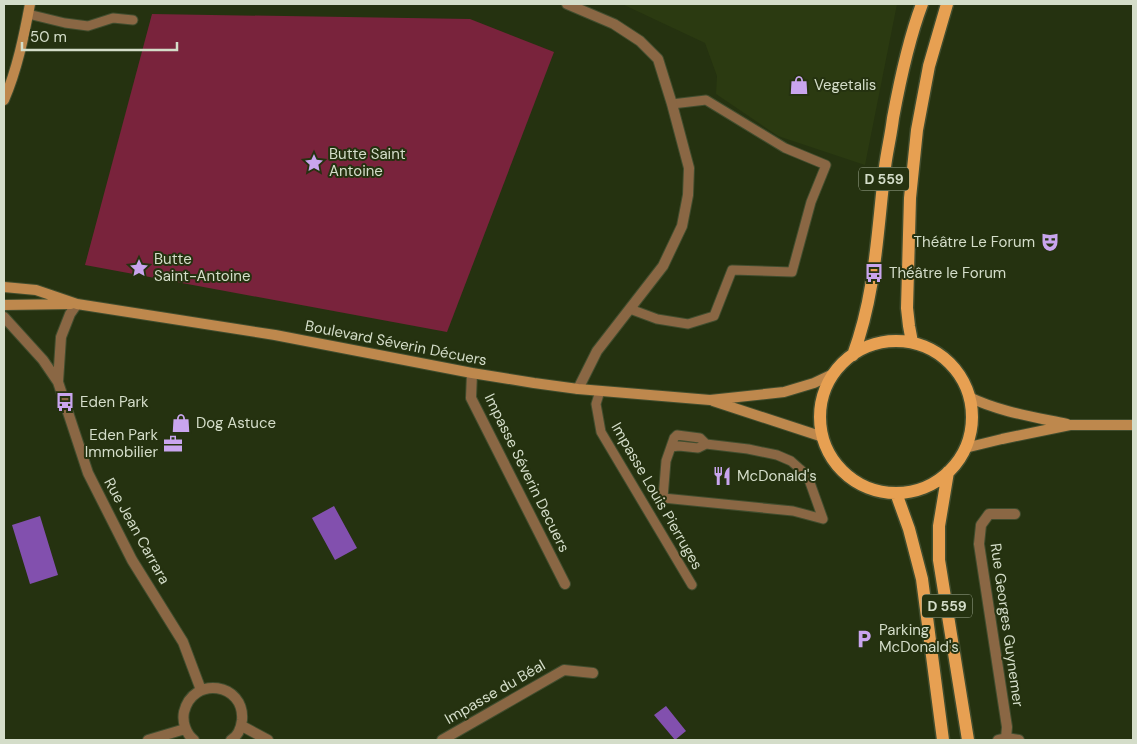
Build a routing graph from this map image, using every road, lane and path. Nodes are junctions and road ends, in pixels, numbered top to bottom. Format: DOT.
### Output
graph roads {
  1 [pos="567,4"];
  2 [pos="922,4"];
  3 [pos="947,4"];
  4 [pos="29,9"];
  5 [pos="133,20"];
  6 [pos="4,100"];
  7 [pos="672,104"];
  8 [pos="4,287"];
  9 [pos="77,304"];
  10 [pos="4,305"];
  11 [pos="630,309"];
  12 [pos="4,317"];
  13 [pos="912,342"];
  14 [pos="853,354"];
  15 [pos="472,373"];
  16 [pos="833,374"];
  17 [pos="58,382"];
  18 [pos="578,389"];
  19 [pos="600,391"];
  20 [pos="969,397"];
  21 [pos="710,400"];
  22 [pos="1070,425"];
  23 [pos="1133,425"];
  24 [pos="823,437"];
  25 [pos="706,444"];
  26 [pos="965,448"];
  27 [pos="948,472"];
  28 [pos="896,493"];
  29 [pos="1015,514"];
  30 [pos="565,584"];
  31 [pos="692,585"];
  32 [pos="593,673"];
  33 [pos="200,690"];
  34 [pos="242,726"];
  35 [pos="185,729"];
  36 [pos="1002,739"];
  37 [pos="148,740"];
  38 [pos="192,740"];
  39 [pos="231,740"];
  40 [pos="268,740"];
  41 [pos="442,740"];
  42 [pos="943,740"];
  43 [pos="968,740"];
  44 [pos="1019,740"];
  1 -- 7 [label="street"];
  2 -- 14 [label="main road, D 559"];
  3 -- 13 [label="main road, D 559"];
  4 -- 5 [label="lane"];
  4 -- 6 [label="street"];
  7 -- 11 [label="street"];
  7 -- 11 [label="lane"];
  8 -- 9 [label="street, Boulevard Séverin Décuers"];
  9 -- 10 [label="street, Boulevard Séverin Décuers"];
  9 -- 15 [label="street, Boulevard Séverin Décuers"];
  9 -- 17 [label="street, Rue Jean Carrara"];
  11 -- 18 [label="street"];
  12 -- 17 [label="street, Rue Jean Carrara"];
  13 -- 14 [label="main road"];
  13 -- 20 [label="main road"];
  14 -- 16 [label="main road"];
  15 -- 18 [label="street, Boulevard Séverin Décuers"];
  15 -- 30 [label="street, Impasse Séverin Decuers"];
  16 -- 21 [label="street, Boulevard Séverin Décuers"];
  16 -- 24 [label="main road"];
  17 -- 33 [label="street, Rue Jean Carrara"];
  18 -- 19 [label="street, Boulevard Séverin Décuers"];
  19 -- 21 [label="street, Boulevard Séverin Décuers"];
  19 -- 31 [label="lane, Impasse Louis Pierruges"];
  20 -- 22 [label="street"];
  20 -- 26 [label="main road"];
  21 -- 24 [label="street, Boulevard Séverin Décuers"];
  22 -- 23 [label="street"];
  22 -- 26 [label="street"];
  24 -- 28 [label="main road"];
  25 -- 25 [label="lane"];
  26 -- 27 [label="main road"];
  27 -- 28 [label="main road"];
  27 -- 43 [label="main road, D 559"];
  28 -- 42 [label="main road, D 559"];
  29 -- 36 [label="street, Rue Georges Guynemer"];
  32 -- 41 [label="street, Impasse du Béal"];
  33 -- 34 [label="street"];
  33 -- 35 [label="street"];
  34 -- 39 [label="street"];
  34 -- 40 [label="street"];
  35 -- 37 [label="street"];
  35 -- 38 [label="street"];
  36 -- 44 [label="street, Rue Georges Guynemer"];
}
